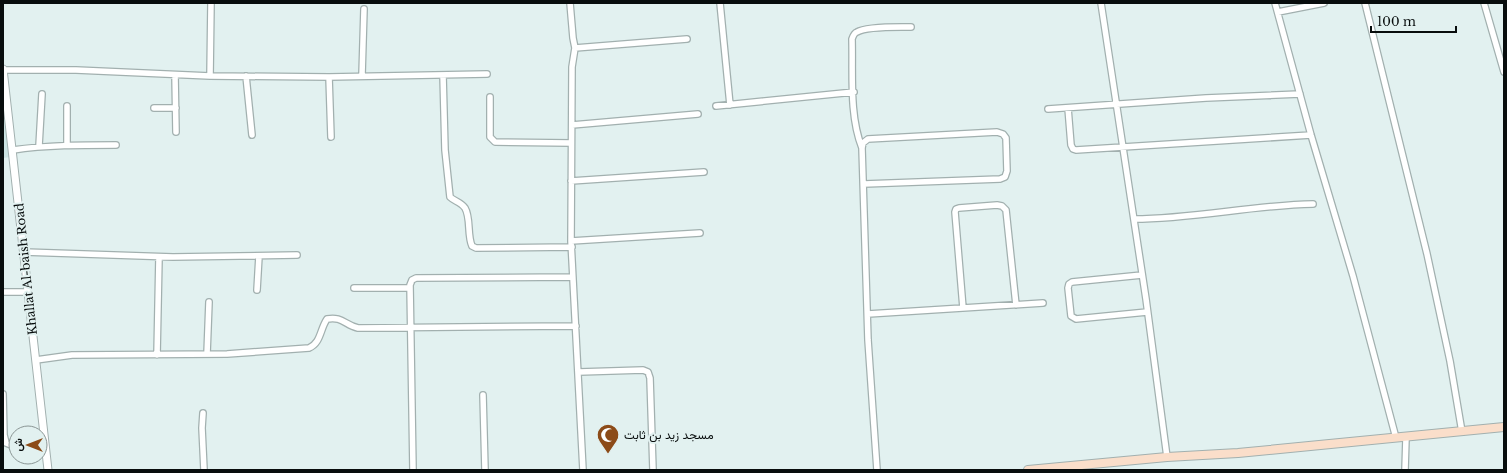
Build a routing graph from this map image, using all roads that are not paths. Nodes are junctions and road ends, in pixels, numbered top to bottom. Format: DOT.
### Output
graph roads {
  1 [pos="210,3"];
  2 [pos="570,3"];
  3 [pos="720,3"];
  4 [pos="1102,3"];
  5 [pos="1275,3"];
  6 [pos="1324,3"];
  7 [pos="1365,3"];
  8 [pos="1484,3"];
  9 [pos="364,9"];
  10 [pos="1278,12"];
  11 [pos="911,27"];
  12 [pos="687,39"];
  13 [pos="575,48"];
  14 [pos="1501,53"];
  15 [pos="3,70"];
  16 [pos="1504,72"];
  17 [pos="487,74"];
  18 [pos="175,75"];
  19 [pos="362,75"];
  20 [pos="443,75"];
  21 [pos="210,76"];
  22 [pos="246,76"];
  23 [pos="329,77"];
  24 [pos="854,92"];
  25 [pos="42,94"];
  26 [pos="1300,94"];
  27 [pos="490,97"];
  28 [pos="1118,104"];
  29 [pos="730,105"];
  30 [pos="68,106"];
  31 [pos="716,106"];
  32 [pos="154,108"];
  33 [pos="176,108"];
  34 [pos="1068,108"];
  35 [pos="1048,109"];
  36 [pos="5,113"];
  37 [pos="698,114"];
  38 [pos="572,125"];
  39 [pos="176,132"];
  40 [pos="252,135"];
  41 [pos="1311,135"];
  42 [pos="331,137"];
  43 [pos="571,143"];
  44 [pos="67,145"];
  45 [pos="116,145"];
  46 [pos="40,146"];
  47 [pos="862,148"];
  48 [pos="1123,148"];
  49 [pos="13,150"];
  50 [pos="704,172"];
  51 [pos="571,181"];
  52 [pos="864,184"];
  53 [pos="1313,204"];
  54 [pos="1134,219"];
  55 [pos="700,233"];
  56 [pos="571,244"];
  57 [pos="24,252"];
  58 [pos="297,255"];
  59 [pos="259,256"];
  60 [pos="159,257"];
  61 [pos="1142,275"];
  62 [pos="572,277"];
  63 [pos="354,288"];
  64 [pos="410,288"];
  65 [pos="258,290"];
  66 [pos="3,292"];
  67 [pos="28,292"];
  68 [pos="209,302"];
  69 [pos="1043,303"];
  70 [pos="1016,305"];
  71 [pos="963,308"];
  72 [pos="1148,312"];
  73 [pos="868,314"];
  74 [pos="576,326"];
  75 [pos="412,328"];
  76 [pos="206,354"];
  77 [pos="157,355"];
  78 [pos="36,360"];
  79 [pos="579,372"];
  80 [pos="3,394"];
  81 [pos="483,395"];
  82 [pos="203,413"];
  83 [pos="41,425"];
  84 [pos="1504,427"];
  85 [pos="1462,432"];
  86 [pos="1396,438"];
  87 [pos="1406,438"];
  88 [pos="8,444"];
  89 [pos="1167,457"];
  90 [pos="204,470"];
  91 [pos="413,470"];
  92 [pos="485,470"];
  93 [pos="584,470"];
  94 [pos="653,470"];
  95 [pos="877,470"];
  96 [pos="1028,470"];
  97 [pos="1405,470"];
  1 -- 21 [label="street"];
  2 -- 13 [label="street"];
  3 -- 29 [label="street"];
  4 -- 28 [label="street"];
  5 -- 10 [label="street"];
  6 -- 10 [label="street"];
  7 -- 85 [label="street"];
  8 -- 14 [label="street"];
  9 -- 19 [label="street"];
  10 -- 26 [label="street"];
  11 -- 24 [label="street"];
  12 -- 13 [label="street"];
  13 -- 38 [label="street"];
  14 -- 16 [label="street"];
  15 -- 18 [label="street"];
  15 -- 36 [label="street, Khallat Al-baish Road"];
  17 -- 20 [label="street"];
  18 -- 21 [label="street"];
  18 -- 33 [label="street"];
  19 -- 20 [label="street"];
  19 -- 23 [label="street"];
  20 -- 56 [label="street"];
  21 -- 22 [label="street"];
  22 -- 23 [label="street"];
  22 -- 40 [label="street"];
  23 -- 42 [label="street"];
  24 -- 29 [label="street"];
  24 -- 47 [label="street"];
  25 -- 46 [label="street"];
  26 -- 28 [label="street"];
  26 -- 41 [label="street"];
  27 -- 43 [label="street"];
  28 -- 34 [label="street"];
  28 -- 48 [label="street"];
  29 -- 31 [label="street"];
  30 -- 44 [label="street"];
  32 -- 33 [label="street"];
  33 -- 39 [label="street"];
  34 -- 35 [label="street"];
  34 -- 48 [label="street"];
  36 -- 49 [label="street, Khallat Al-baish Road"];
  37 -- 38 [label="street"];
  38 -- 43 [label="street"];
  41 -- 48 [label="street"];
  41 -- 86 [label="street"];
  43 -- 51 [label="street"];
  44 -- 45 [label="street"];
  44 -- 46 [label="street"];
  46 -- 49 [label="street"];
  47 -- 52 [label="street"];
  47 -- 52 [label="street"];
  48 -- 54 [label="street"];
  49 -- 57 [label="street, Khallat Al-baish Road"];
  50 -- 51 [label="street"];
  51 -- 56 [label="street"];
  52 -- 73 [label="street"];
  53 -- 54 [label="street"];
  54 -- 61 [label="street"];
  55 -- 56 [label="street"];
  56 -- 62 [label="street"];
  57 -- 60 [label="street"];
  57 -- 67 [label="street, Khallat Al-baish Road"];
  58 -- 59 [label="street"];
  59 -- 60 [label="street"];
  59 -- 65 [label="street"];
  60 -- 77 [label="street"];
  61 -- 72 [label="street"];
  61 -- 72 [label="street"];
  62 -- 64 [label="street"];
  62 -- 74 [label="street"];
  63 -- 64 [label="street"];
  64 -- 75 [label="street"];
  66 -- 67 [label="street"];
  67 -- 78 [label="street, Khallat Al-baish Road"];
  68 -- 76 [label="street"];
  69 -- 70 [label="street"];
  70 -- 71 [label="street"];
  70 -- 71 [label="street"];
  71 -- 73 [label="street"];
  72 -- 89 [label="street"];
  73 -- 95 [label="street"];
  74 -- 75 [label="street"];
  74 -- 79 [label="street"];
  75 -- 76 [label="street"];
  75 -- 91 [label="street"];
  76 -- 77 [label="street"];
  77 -- 78 [label="street"];
  78 -- 83 [label="street, Khallat Al-baish Road"];
  79 -- 93 [label="street"];
  79 -- 94 [label="street"];
  80 -- 88 [label="street"];
  81 -- 92 [label="street"];
  82 -- 90 [label="street"];
  84 -- 85 [label="main road"];
  85 -- 87 [label="main road"];
  86 -- 87 [label="main road"];
  86 -- 89 [label="main road"];
  87 -- 97 [label="street"];
  89 -- 96 [label="main road"];
}
